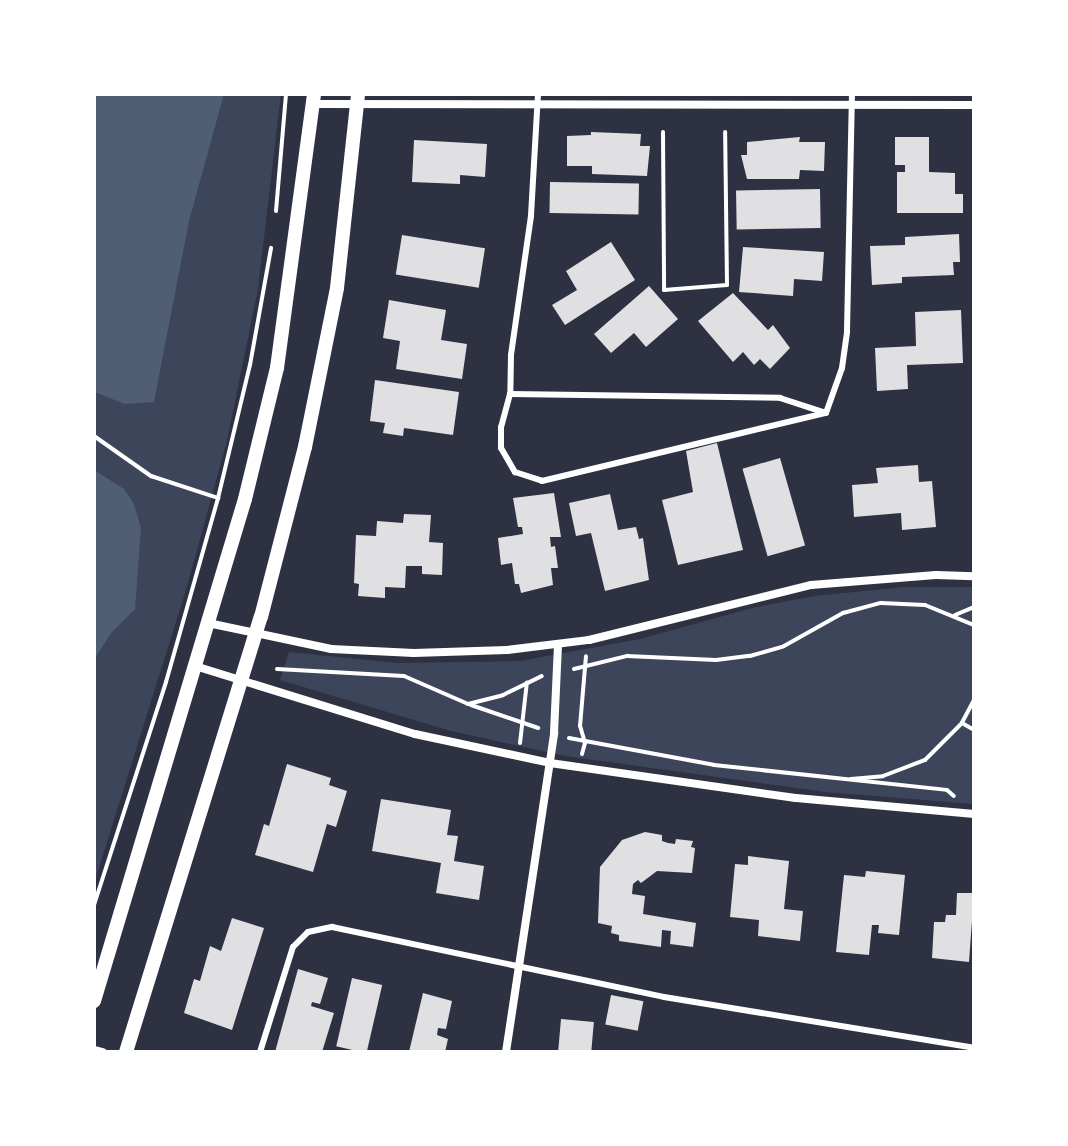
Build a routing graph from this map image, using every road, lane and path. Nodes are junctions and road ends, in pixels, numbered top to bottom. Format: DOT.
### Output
graph roads {
  1 [pos="286,94"];
  2 [pos="314,99"];
  3 [pos="358,99"];
  4 [pos="538,99"];
  5 [pos="852,99"];
  6 [pos="974,105"];
  7 [pos="663,132"];
  8 [pos="725,132"];
  9 [pos="275,226"];
  10 [pos="273,241"];
  11 [pos="510,394"];
  12 [pos="826,413"];
  13 [pos="94,436"];
  14 [pos="218,498"];
  15 [pos="974,576"];
  16 [pos="974,607"];
  17 [pos="954,615"];
  18 [pos="208,623"];
  19 [pos="974,625"];
  20 [pos="255,635"];
  21 [pos="589,640"];
  22 [pos="558,646"];
  23 [pos="584,665"];
  24 [pos="195,666"];
  25 [pos="277,669"];
  26 [pos="555,672"];
  27 [pos="242,681"];
  28 [pos="527,682"];
  29 [pos="974,700"];
  30 [pos="468,704"];
  31 [pos="962,723"];
  32 [pos="522,724"];
  33 [pos="974,730"];
  34 [pos="554,733"];
  35 [pos="585,743"];
  36 [pos="518,755"];
  37 [pos="550,763"];
  38 [pos="579,768"];
  39 [pos="840,779"];
  40 [pos="965,799"];
  41 [pos="974,814"];
  42 [pos="94,905"];
  43 [pos="521,966"];
  44 [pos="94,1001"];
  45 [pos="974,1048"];
  46 [pos="94,1050"];
  47 [pos="103,1052"];
  48 [pos="126,1052"];
  49 [pos="260,1052"];
  50 [pos="506,1052"];
  1 -- 9 [label="path"];
  2 -- 3 [label="street"];
  2 -- 18 [label="street"];
  3 -- 4 [label="street"];
  3 -- 20 [label="street"];
  4 -- 5 [label="street"];
  4 -- 11 [label="lane"];
  5 -- 6 [label="street"];
  5 -- 12 [label="lane"];
  7 -- 8 [label="path"];
  10 -- 14 [label="path"];
  11 -- 12 [label="lane"];
  11 -- 12 [label="lane"];
  13 -- 14 [label="path"];
  14 -- 42 [label="path"];
  15 -- 21 [label="street"];
  16 -- 17 [label="path"];
  17 -- 19 [label="path"];
  17 -- 23 [label="path"];
  18 -- 20 [label="street"];
  18 -- 24 [label="street"];
  20 -- 22 [label="street"];
  20 -- 27 [label="street"];
  21 -- 22 [label="street"];
  21 -- 23 [label="path"];
  22 -- 26 [label="street"];
  23 -- 26 [label="path"];
  23 -- 35 [label="path"];
  24 -- 27 [label="street"];
  24 -- 44 [label="street"];
  25 -- 30 [label="path"];
  26 -- 28 [label="path"];
  26 -- 34 [label="street"];
  27 -- 36 [label="street"];
  27 -- 48 [label="street"];
  28 -- 30 [label="path"];
  28 -- 32 [label="path"];
  29 -- 31 [label="path"];
  30 -- 32 [label="path"];
  31 -- 33 [label="path"];
  31 -- 39 [label="path"];
  32 -- 34 [label="path"];
  32 -- 36 [label="path"];
  34 -- 35 [label="path"];
  34 -- 37 [label="street"];
  35 -- 38 [label="path"];
  35 -- 39 [label="path"];
  36 -- 37 [label="street"];
  37 -- 38 [label="street"];
  37 -- 43 [label="street"];
  38 -- 41 [label="street"];
  39 -- 40 [label="path"];
  43 -- 45 [label="lane"];
  43 -- 49 [label="lane"];
  43 -- 50 [label="street"];
  46 -- 47 [label="street"];
}
